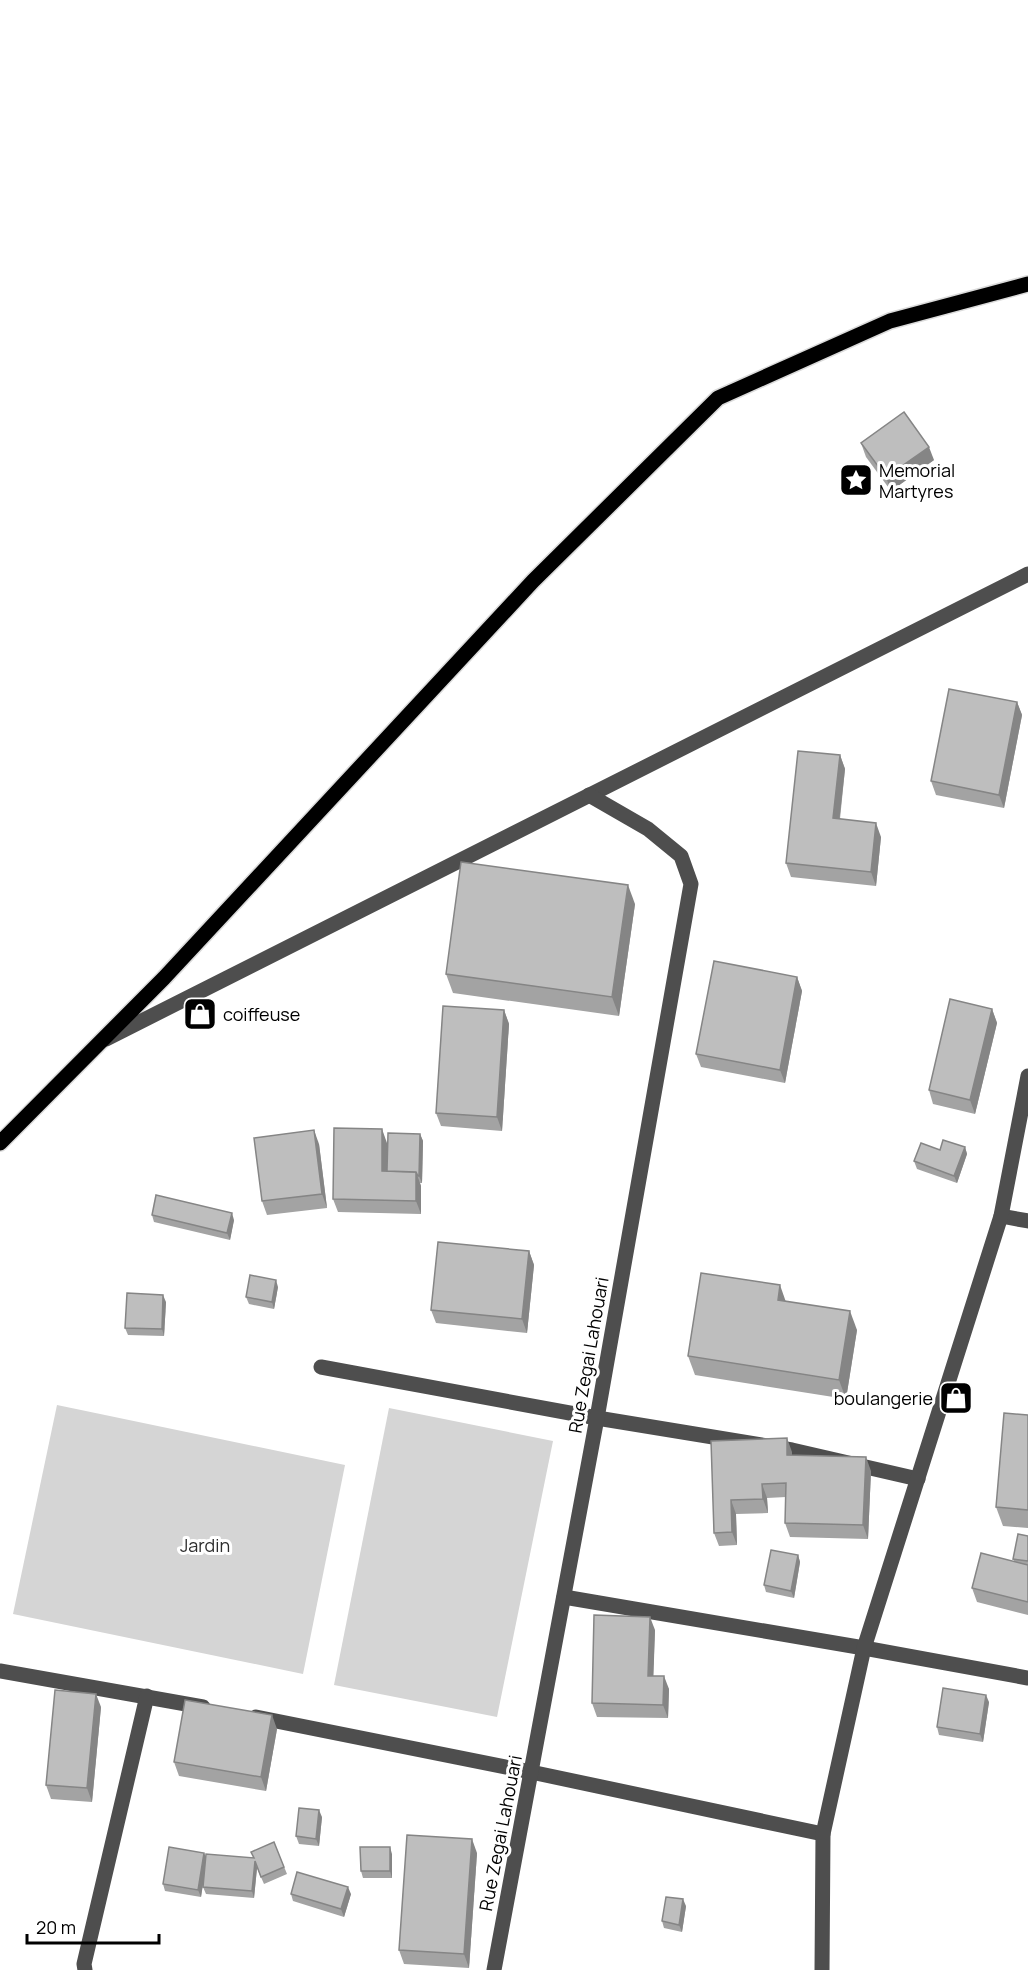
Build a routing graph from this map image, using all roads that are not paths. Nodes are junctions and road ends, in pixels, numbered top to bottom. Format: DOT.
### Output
graph roads {
  1 [pos="1028,285"];
  2 [pos="1028,574"];
  3 [pos="589,795"];
  4 [pos="100,1042"];
  5 [pos="1028,1076"];
  6 [pos="0,1143"];
  7 [pos="1001,1216"];
  8 [pos="1028,1221"];
  9 [pos="321,1367"];
  10 [pos="597,1418"];
  11 [pos="918,1479"];
  12 [pos="564,1597"];
  13 [pos="864,1648"];
  14 [pos="0,1671"];
  15 [pos="1028,1678"];
  16 [pos="147,1696"];
  17 [pos="217,1710"];
  18 [pos="240,1714"];
  19 [pos="531,1772"];
  20 [pos="823,1834"];
  21 [pos="85,1970"];
  22 [pos="494,1970"];
  23 [pos="822,1970"];
  1 -- 4 [label="main road"];
  2 -- 3 [label="street"];
  3 -- 4 [label="street"];
  3 -- 10 [label="street, Rue Zegai Lahouari"];
  4 -- 6 [label="main road"];
  5 -- 7 [label="street"];
  7 -- 8 [label="street"];
  7 -- 11 [label="street"];
  9 -- 10 [label="street"];
  10 -- 11 [label="street"];
  10 -- 12 [label="street, Rue Zegai Lahouari"];
  11 -- 13 [label="street"];
  12 -- 13 [label="street"];
  12 -- 19 [label="street, Rue Zegai Lahouari"];
  13 -- 15 [label="street"];
  13 -- 20 [label="street"];
  14 -- 16 [label="street"];
  16 -- 17 [label="street"];
  16 -- 21 [label="street"];
  18 -- 19 [label="street"];
  19 -- 20 [label="street"];
  19 -- 22 [label="street, Rue Zegai Lahouari"];
  20 -- 23 [label="street"];
}
